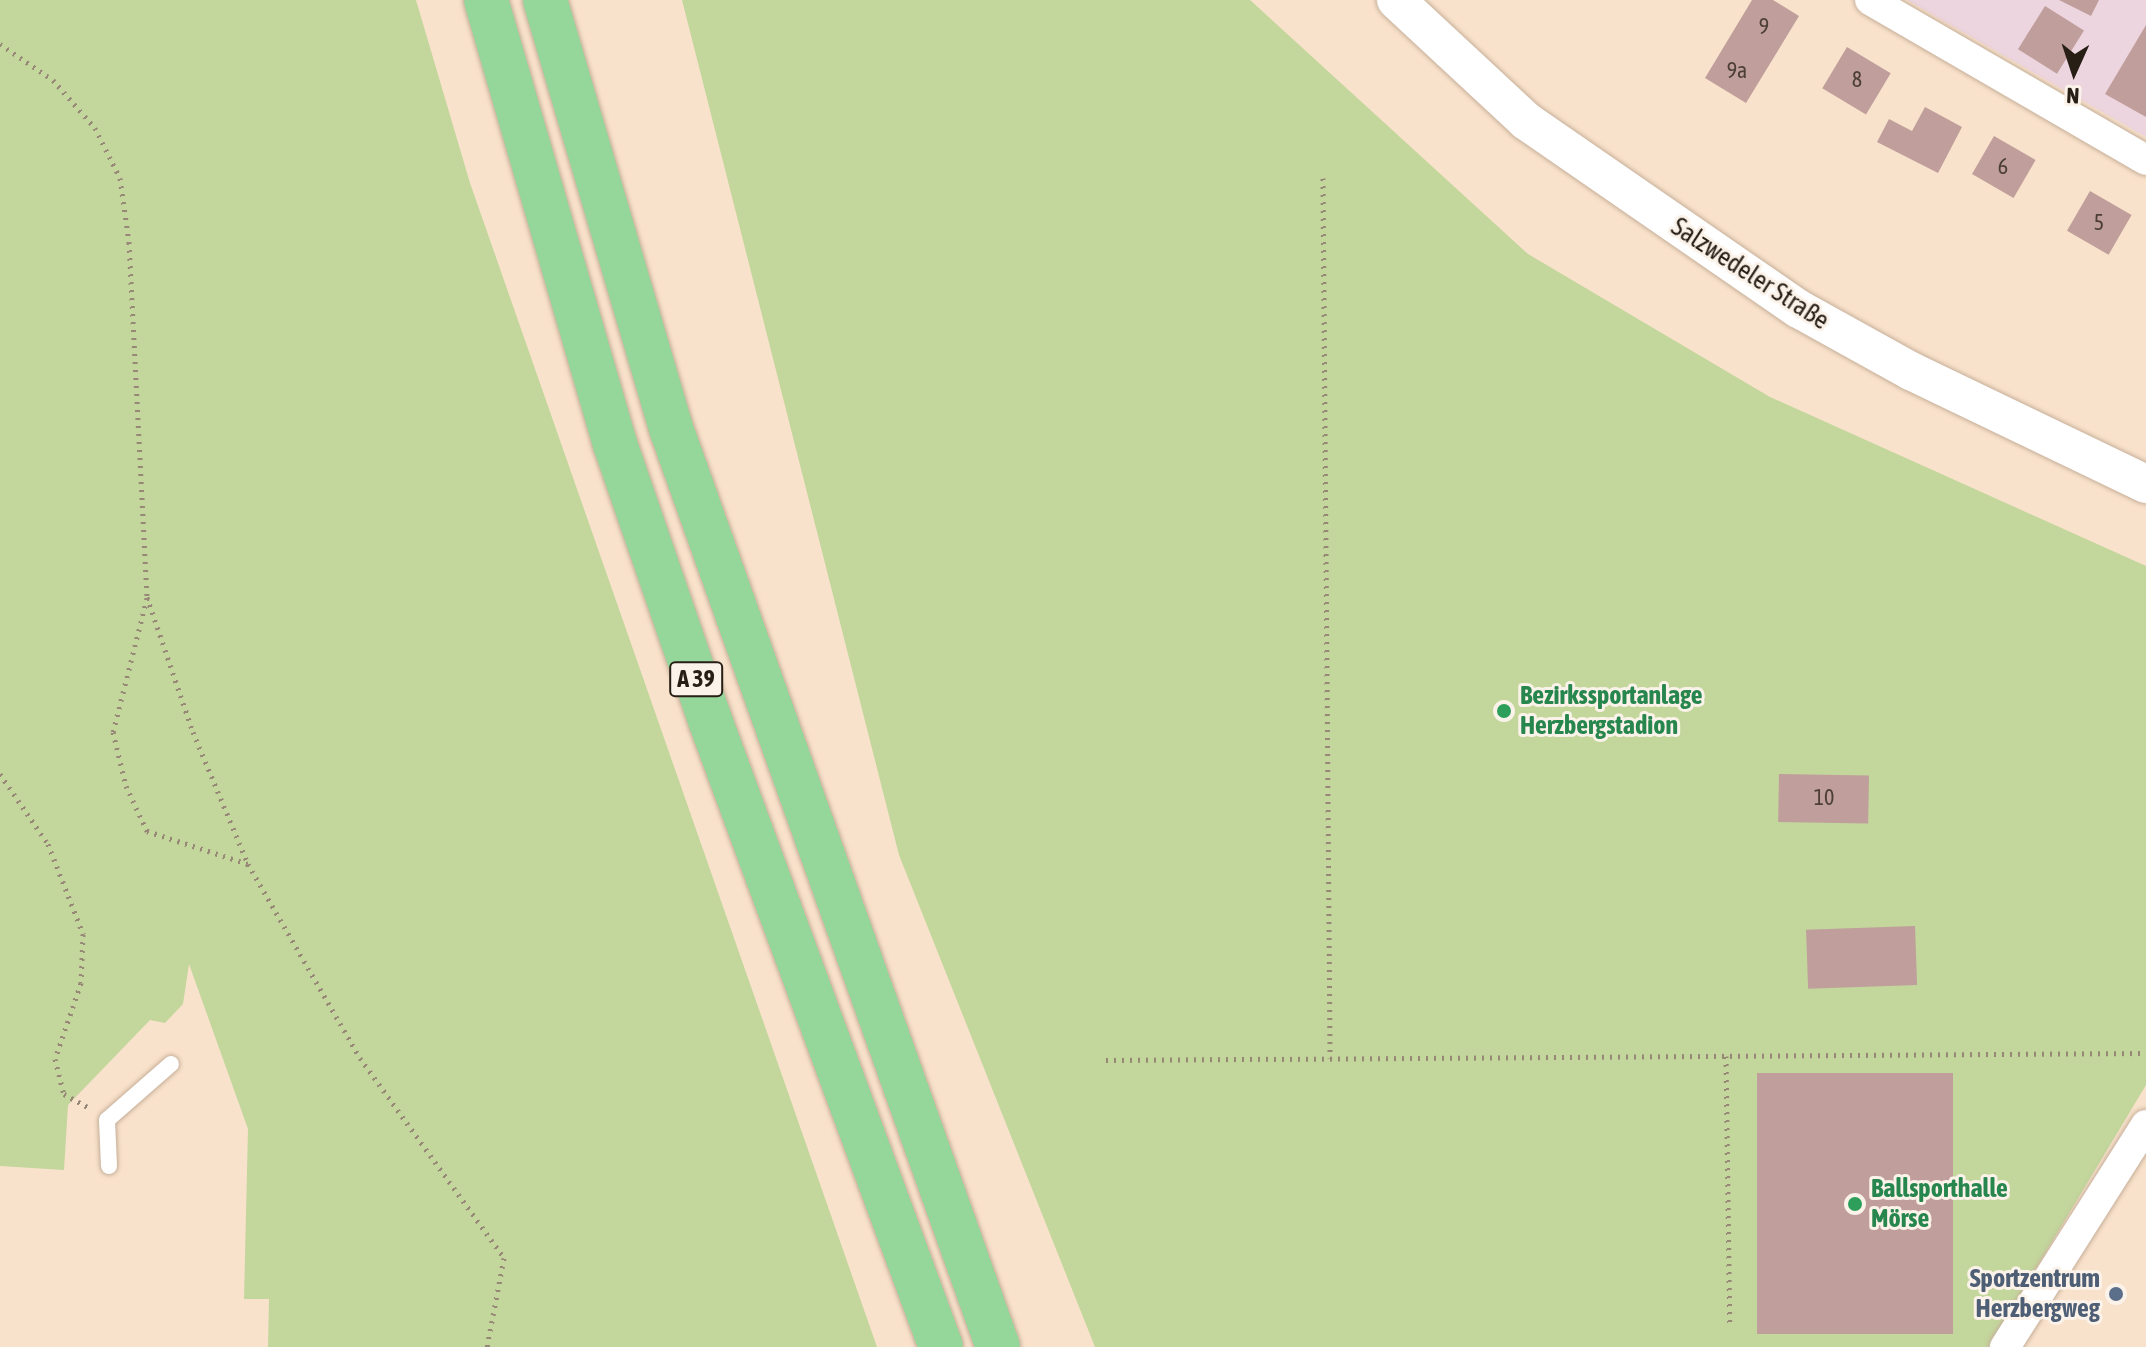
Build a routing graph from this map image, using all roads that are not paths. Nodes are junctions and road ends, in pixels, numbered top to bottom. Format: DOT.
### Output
graph roads {
  1 [pos="486,0"];
  2 [pos="545,0"];
  3 [pos="1396,0"];
  4 [pos="1870,0"];
  5 [pos="2146,160"];
  6 [pos="2146,484"];
  7 [pos="171,1064"];
  8 [pos="2146,1125"];
  9 [pos="109,1166"];
  10 [pos="941,1347"];
  11 [pos="998,1347"];
  12 [pos="2005,1347"];
  1 -- 10 [label="highway, A 39"];
  2 -- 11 [label="highway, A 39"];
  3 -- 6 [label="street, Salzwedeler Straße"];
  4 -- 5 [label="street"];
  7 -- 9 [label="lane"];
  8 -- 12 [label="street"];
}
